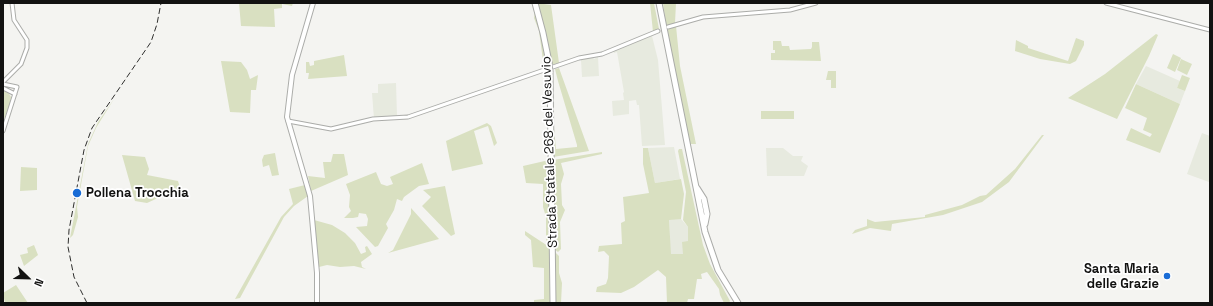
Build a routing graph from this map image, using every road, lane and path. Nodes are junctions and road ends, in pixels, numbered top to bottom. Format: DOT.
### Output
graph roads {
  1 [pos="12,3"];
  2 [pos="313,3"];
  3 [pos="535,3"];
  4 [pos="656,3"];
  5 [pos="659,3"];
  6 [pos="816,3"];
  7 [pos="1106,3"];
  8 [pos="668,27"];
  9 [pos="1210,30"];
  10 [pos="658,31"];
  11 [pos="3,83"];
  12 [pos="3,88"];
  13 [pos="15,94"];
  14 [pos="288,119"];
  15 [pos="3,131"];
  16 [pos="685,142"];
  17 [pos="686,150"];
  18 [pos="317,303"];
  19 [pos="553,303"];
  20 [pos="735,303"];
  21 [pos="738,303"];
  1 -- 11 [label="street"];
  2 -- 14 [label="main road"];
  3 -- 19 [label="highway, Strada Statale 268 del Vesuvio, bridge"];
  4 -- 16 [label="highway"];
  5 -- 16 [label="highway"];
  6 -- 8 [label="street"];
  7 -- 9 [label="street"];
  10 -- 14 [label="street"];
  11 -- 13 [label="street"];
  12 -- 13 [label="street"];
  13 -- 15 [label="street"];
  14 -- 18 [label="main road"];
  16 -- 17 [label="highway"];
  17 -- 20 [label="highway"];
  17 -- 21 [label="highway"];
}
